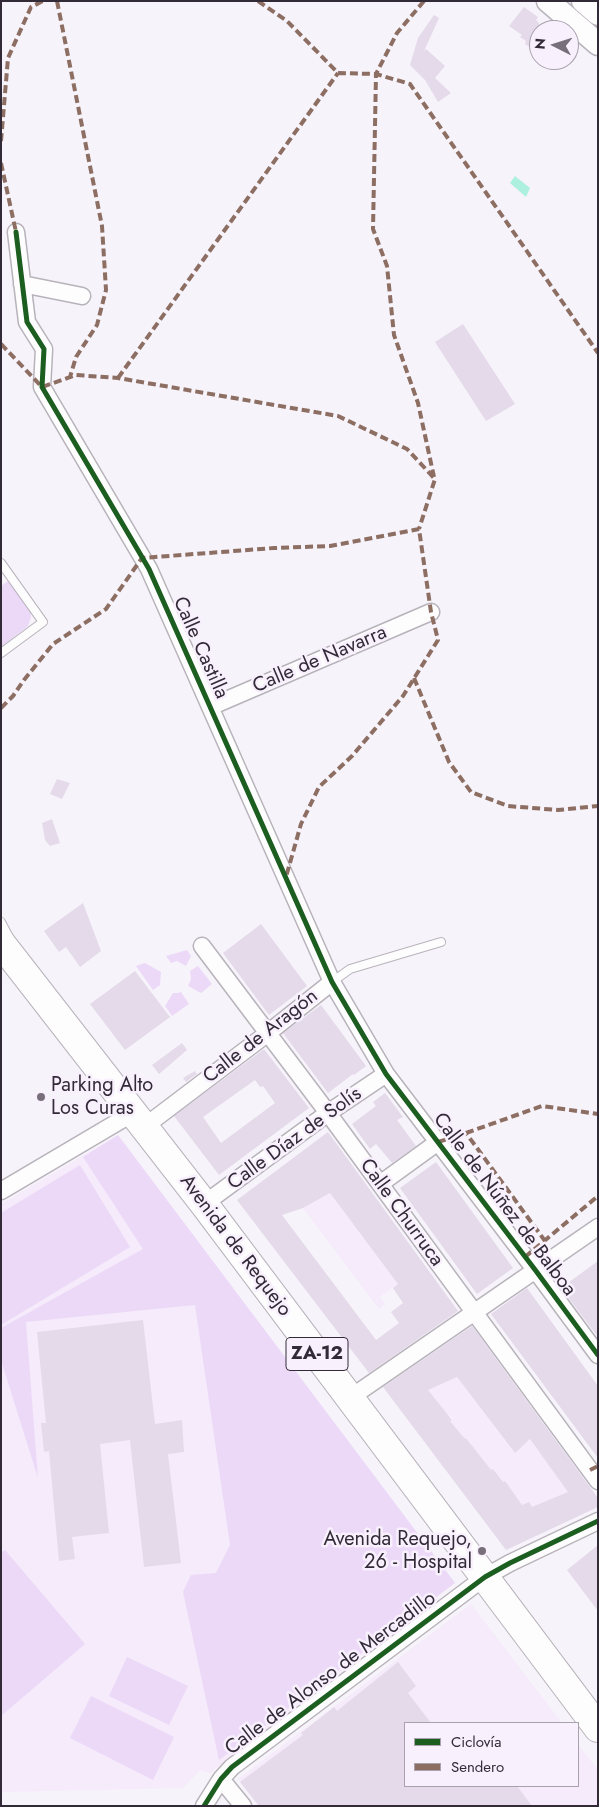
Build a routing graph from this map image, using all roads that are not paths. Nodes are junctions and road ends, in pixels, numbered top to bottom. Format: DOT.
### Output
graph roads {
  1 [pos="548,1"];
  2 [pos="583,1"];
  3 [pos="598,14"];
  4 [pos="598,44"];
  5 [pos="16,232"];
  6 [pos="22,284"];
  7 [pos="82,296"];
  8 [pos="1,563"];
  9 [pos="430,612"];
  10 [pos="1,654"];
  11 [pos="210,707"];
  12 [pos="1,922"];
  13 [pos="441,942"];
  14 [pos="1,944"];
  15 [pos="202,946"];
  16 [pos="1,954"];
  17 [pos="332,982"];
  18 [pos="32,983"];
  19 [pos="268,1034"];
  20 [pos="386,1074"];
  21 [pos="328,1113"];
  22 [pos="138,1120"];
  23 [pos="438,1142"];
  24 [pos="380,1184"];
  25 [pos="1,1191"];
  26 [pos="204,1204"];
  27 [pos="598,1227"];
  28 [pos="536,1271"];
  29 [pos="474,1312"];
  30 [pos="598,1355"];
  31 [pos="350,1398"];
  32 [pos="595,1473"];
  33 [pos="598,1522"];
  34 [pos="485,1576"];
  35 [pos="598,1728"];
  36 [pos="222,1779"];
  37 [pos="204,1806"];
  38 [pos="243,1806"];
  1 -- 4 [label="main road"];
  2 -- 3 [label="main road"];
  5 -- 6 [label="street, Calle Castilla"];
  6 -- 7 [label="street"];
  6 -- 11 [label="street, Calle Castilla"];
  8 -- 10 [label="lane"];
  9 -- 11 [label="street, Calle de Navarra"];
  11 -- 17 [label="street, Calle Castilla"];
  12 -- 18 [label="lane, Avenida de Requejo"];
  13 -- 17 [label="lane, Calle de Aragón"];
  14 -- 18 [label="highway, Avenida de Requejo / ZA-12"];
  15 -- 19 [label="street, Calle Churruca"];
  16 -- 18 [label="street"];
  17 -- 19 [label="street, Calle de Aragón"];
  17 -- 20 [label="street, Calle Castilla"];
  18 -- 22 [label="highway, Avenida de Requejo / ZA-12"];
  19 -- 21 [label="street, Calle Churruca"];
  19 -- 22 [label="street, Calle de Aragón"];
  20 -- 21 [label="street, Calle Díaz de Solís"];
  20 -- 23 [label="street, Calle de Núñez de Balboa"];
  21 -- 24 [label="street, Calle Churruca"];
  21 -- 26 [label="street, Calle Díaz de Solís"];
  22 -- 25 [label="street, Calle de Aragón"];
  22 -- 26 [label="highway, Avenida de Requejo / ZA-12"];
  23 -- 24 [label="street"];
  23 -- 28 [label="street, Calle de Núñez de Balboa"];
  24 -- 29 [label="street, Calle Churruca"];
  26 -- 31 [label="highway, Avenida de Requejo / ZA-12"];
  27 -- 28 [label="street"];
  28 -- 29 [label="street"];
  28 -- 30 [label="street, Calle de Núñez de Balboa"];
  29 -- 31 [label="street"];
  29 -- 32 [label="street, Calle Churruca"];
  31 -- 34 [label="highway, Avenida de Requejo / ZA-12"];
  33 -- 34 [label="street, Calle de Alonso de Mercadillo"];
  34 -- 35 [label="highway, Avenida de Requejo / ZA-12"];
  34 -- 36 [label="street, Calle de Alonso de Mercadillo"];
  36 -- 37 [label="street, Calle de Alonso de Mercadillo"];
  36 -- 38 [label="street"];
}
